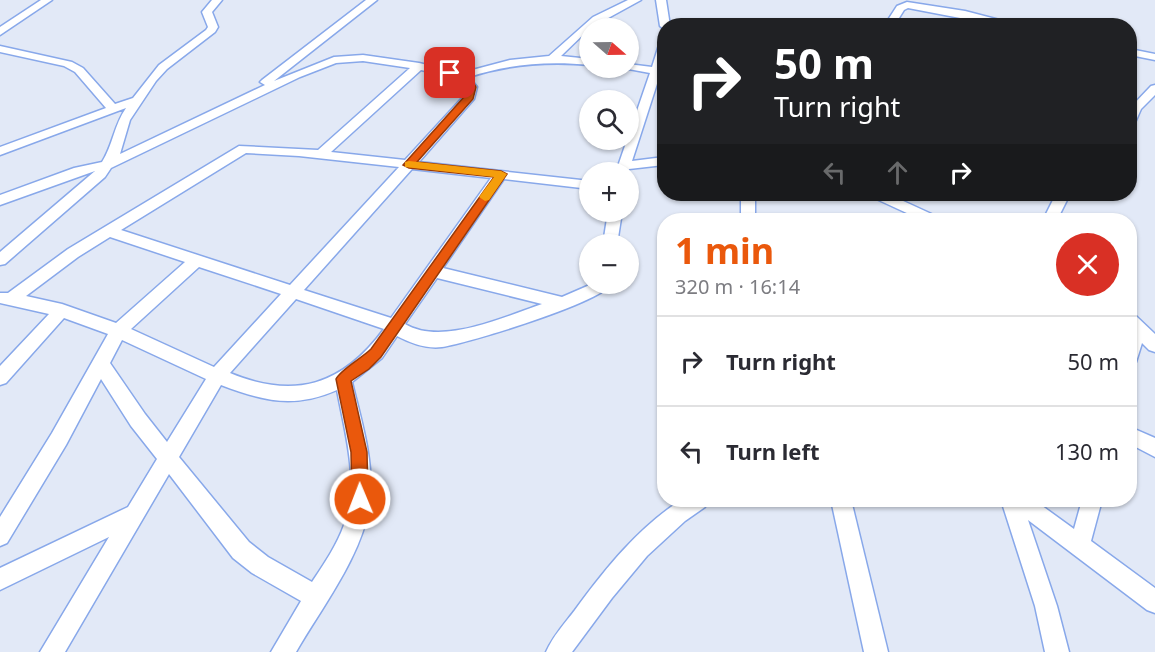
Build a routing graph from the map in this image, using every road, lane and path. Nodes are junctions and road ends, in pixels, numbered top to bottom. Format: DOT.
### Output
graph roads {
  1 [pos="47,0"];
  2 [pos="217,0"];
  3 [pos="372,0"];
  4 [pos="636,0"];
  5 [pos="661,0"];
  6 [pos="664,18"];
  7 [pos="894,18"];
  8 [pos="983,18"];
  9 [pos="0,32"];
  10 [pos="0,49"];
  11 [pos="1137,53"];
  12 [pos="1155,57"];
  13 [pos="553,58"];
  14 [pos="579,61"];
  15 [pos="419,66"];
  16 [pos="639,69"];
  17 [pos="656,71"];
  18 [pos="462,76"];
  19 [pos="1155,88"];
  20 [pos="135,101"];
  21 [pos="240,102"];
  22 [pos="1137,107"];
  23 [pos="113,109"];
  24 [pos="0,151"];
  25 [pos="321,154"];
  26 [pos="626,162"];
  27 [pos="657,162"];
  28 [pos="109,164"];
  29 [pos="409,165"];
  30 [pos="639,166"];
  31 [pos="501,174"];
  32 [pos="579,184"];
  33 [pos="0,200"];
  34 [pos="892,201"];
  35 [pos="918,213"];
  36 [pos="108,231"];
  37 [pos="0,260"];
  38 [pos="196,261"];
  39 [pos="433,271"];
  40 [pos="293,292"];
  41 [pos="587,294"];
  42 [pos="5,298"];
  43 [pos="563,303"];
  44 [pos="62,310"];
  45 [pos="395,326"];
  46 [pos="1137,328"];
  47 [pos="118,331"];
  48 [pos="1155,345"];
  49 [pos="101,364"];
  50 [pos="218,375"];
  51 [pos="0,378"];
  52 [pos="343,379"];
  53 [pos="1137,439"];
  54 [pos="1155,448"];
  55 [pos="169,460"];
  56 [pos="689,507"];
  57 [pos="843,507"];
  58 [pos="1013,507"];
  59 [pos="1027,507"];
  60 [pos="1090,507"];
  61 [pos="135,513"];
  62 [pos="0,536"];
  63 [pos="1079,546"];
  64 [pos="0,579"];
  65 [pos="315,596"];
  66 [pos="1155,602"];
  67 [pos="52,652"];
  68 [pos="283,652"];
  69 [pos="558,652"];
  70 [pos="876,652"];
  71 [pos="1057,652"];
  1 -- 9 [label="street"];
  2 -- 20 [label="street"];
  3 -- 21 [label="street"];
  4 -- 13 [label="street"];
  5 -- 6 [label="street"];
  7 -- 8 [label="street"];
  10 -- 23 [label="street"];
  11 -- 12 [label="street"];
  13 -- 14 [label="street"];
  13 -- 18 [label="street"];
  15 -- 18 [label="street"];
  15 -- 21 [label="street"];
  15 -- 25 [label="street"];
  16 -- 17 [label="street"];
  17 -- 26 [label="street"];
  18 -- 29 [label="street"];
  19 -- 22 [label="street"];
  20 -- 23 [label="street"];
  20 -- 28 [label="street"];
  21 -- 28 [label="street"];
  23 -- 24 [label="street"];
  25 -- 29 [label="street"];
  25 -- 36 [label="street"];
  27 -- 30 [label="street"];
  28 -- 33 [label="street"];
  28 -- 37 [label="street"];
  29 -- 31 [label="street"];
  29 -- 40 [label="street"];
  31 -- 32 [label="street"];
  31 -- 39 [label="street"];
  34 -- 35 [label="street"];
  36 -- 38 [label="street"];
  36 -- 42 [label="street"];
  38 -- 40 [label="street"];
  38 -- 47 [label="street"];
  39 -- 43 [label="street"];
  39 -- 45 [label="street"];
  40 -- 45 [label="street"];
  40 -- 50 [label="street"];
  41 -- 43 [label="street"];
  42 -- 44 [label="street"];
  43 -- 45 [label="street"];
  44 -- 47 [label="street"];
  44 -- 51 [label="street"];
  45 -- 52 [label="street"];
  46 -- 48 [label="street"];
  47 -- 49 [label="street"];
  47 -- 50 [label="street"];
  49 -- 55 [label="street"];
  49 -- 62 [label="street"];
  50 -- 52 [label="street"];
  50 -- 55 [label="street"];
  52 -- 65 [label="street"];
  53 -- 54 [label="street"];
  55 -- 61 [label="street"];
  55 -- 65 [label="street"];
  56 -- 69 [label="street"];
  57 -- 70 [label="street"];
  58 -- 71 [label="street"];
  59 -- 63 [label="street"];
  60 -- 63 [label="street"];
  61 -- 64 [label="street"];
  61 -- 67 [label="street"];
  63 -- 66 [label="street"];
  65 -- 68 [label="street"];
}
